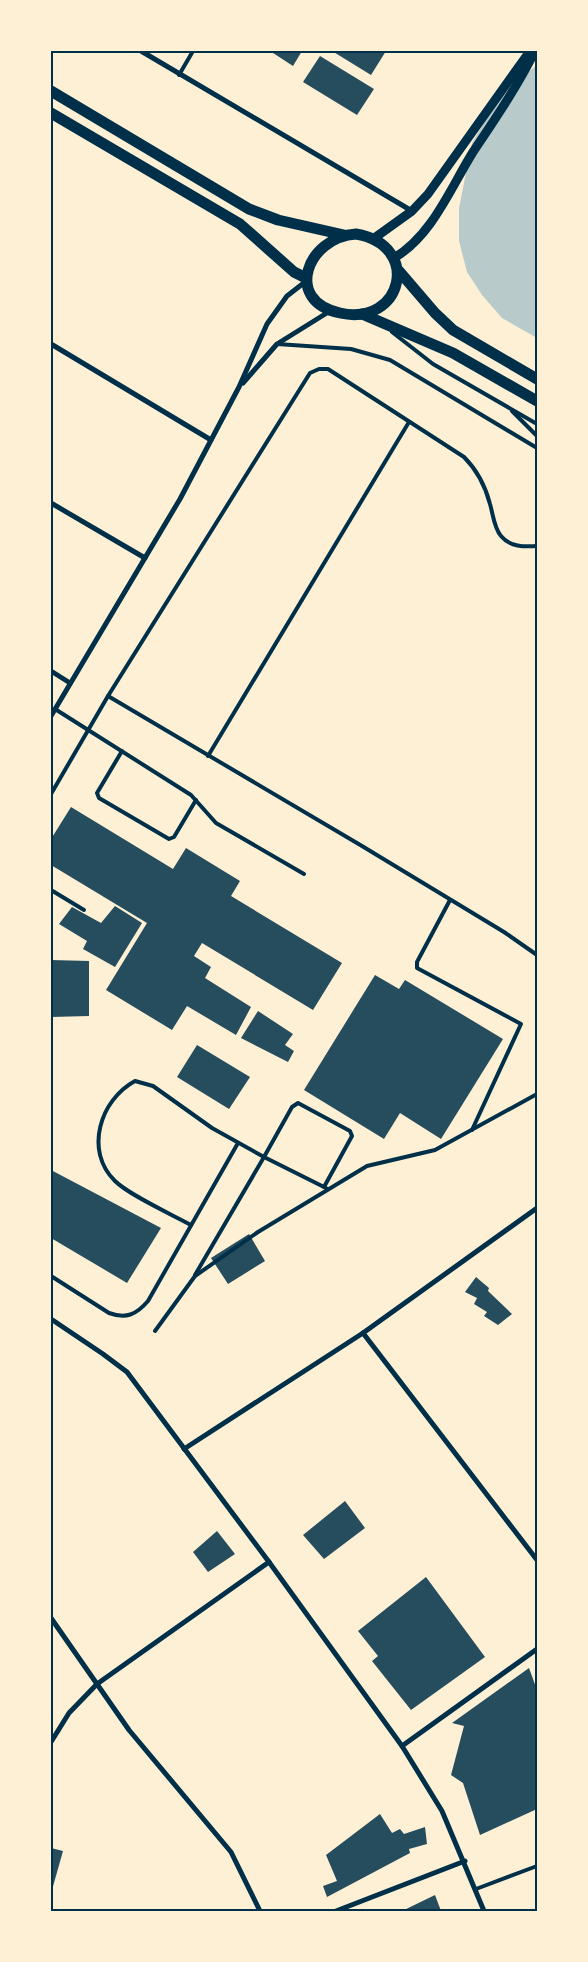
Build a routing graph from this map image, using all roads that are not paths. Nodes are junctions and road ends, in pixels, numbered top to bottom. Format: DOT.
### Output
graph roads {
  1 [pos="142,51"];
  2 [pos="193,51"];
  3 [pos="530,51"];
  4 [pos="534,51"];
  5 [pos="178,74"];
  6 [pos="51,91"];
  7 [pos="51,113"];
  8 [pos="412,212"];
  9 [pos="344,235"];
  10 [pos="373,239"];
  11 [pos="394,258"];
  12 [pos="399,271"];
  13 [pos="306,280"];
  14 [pos="331,310"];
  15 [pos="362,314"];
  16 [pos="381,323"];
  17 [pos="51,344"];
  18 [pos="277,344"];
  19 [pos="537,379"];
  20 [pos="239,387"];
  21 [pos="537,401"];
  22 [pos="509,408"];
  23 [pos="409,422"];
  24 [pos="537,424"];
  25 [pos="537,436"];
  26 [pos="210,440"];
  27 [pos="537,448"];
  28 [pos="51,503"];
  29 [pos="537,546"];
  30 [pos="145,558"];
  31 [pos="51,671"];
  32 [pos="70,683"];
  33 [pos="108,696"];
  34 [pos="55,709"];
  35 [pos="51,716"];
  36 [pos="88,730"];
  37 [pos="122,751"];
  38 [pos="208,756"];
  39 [pos="51,794"];
  40 [pos="196,800"];
  41 [pos="304,874"];
  42 [pos="51,890"];
  43 [pos="450,900"];
  44 [pos="84,910"];
  45 [pos="537,955"];
  46 [pos="537,1094"];
  47 [pos="472,1130"];
  48 [pos="238,1143"];
  49 [pos="264,1157"];
  50 [pos="324,1187"];
  51 [pos="330,1190"];
  52 [pos="536,1211"];
  53 [pos="191,1225"];
  54 [pos="51,1276"];
  55 [pos="195,1276"];
  56 [pos="51,1319"];
  57 [pos="155,1331"];
  58 [pos="363,1333"];
  59 [pos="184,1449"];
  60 [pos="537,1560"];
  61 [pos="269,1562"];
  62 [pos="51,1618"];
  63 [pos="537,1649"];
  64 [pos="98,1684"];
  65 [pos="51,1742"];
  66 [pos="402,1746"];
  67 [pos="464,1860"];
  68 [pos="537,1866"];
  69 [pos="476,1889"];
  70 [pos="260,1911"];
  71 [pos="336,1911"];
  72 [pos="484,1911"];
  1 -- 5 [label="street"];
  2 -- 5 [label="lane"];
  3 -- 8 [label="street"];
  4 -- 11 [label="street"];
  5 -- 8 [label="street"];
  6 -- 9 [label="main road"];
  7 -- 13 [label="main road"];
  8 -- 10 [label="street"];
  9 -- 10 [label="main road"];
  9 -- 13 [label="main road"];
  10 -- 11 [label="main road"];
  11 -- 12 [label="main road"];
  12 -- 15 [label="main road"];
  12 -- 19 [label="main road"];
  13 -- 14 [label="main road"];
  13 -- 20 [label="street"];
  14 -- 15 [label="main road"];
  14 -- 18 [label="street"];
  15 -- 16 [label="main road"];
  16 -- 21 [label="main road"];
  16 -- 22 [label="lane"];
  17 -- 26 [label="street"];
  18 -- 20 [label="street"];
  18 -- 27 [label="lane"];
  20 -- 26 [label="street"];
  22 -- 24 [label="lane"];
  22 -- 25 [label="lane"];
  23 -- 29 [label="lane"];
  23 -- 33 [label="lane"];
  23 -- 38 [label="lane"];
  26 -- 30 [label="street"];
  28 -- 30 [label="street"];
  30 -- 32 [label="street"];
  31 -- 32 [label="street"];
  32 -- 34 [label="street"];
  33 -- 36 [label="lane"];
  33 -- 38 [label="lane"];
  34 -- 35 [label="street"];
  34 -- 36 [label="lane"];
  36 -- 37 [label="lane"];
  36 -- 39 [label="lane"];
  37 -- 40 [label="lane"];
  37 -- 40 [label="lane"];
  38 -- 43 [label="lane"];
  40 -- 41 [label="lane"];
  42 -- 44 [label="lane"];
  43 -- 45 [label="lane"];
  43 -- 47 [label="lane"];
  46 -- 47 [label="lane"];
  47 -- 51 [label="lane"];
  48 -- 49 [label="lane"];
  48 -- 53 [label="lane"];
  48 -- 53 [label="lane"];
  49 -- 50 [label="lane"];
  49 -- 50 [label="lane"];
  49 -- 55 [label="lane"];
  50 -- 51 [label="lane"];
  51 -- 55 [label="lane"];
  52 -- 58 [label="street"];
  53 -- 54 [label="lane"];
  55 -- 57 [label="lane"];
  56 -- 59 [label="street"];
  58 -- 59 [label="street"];
  58 -- 60 [label="street"];
  59 -- 61 [label="street"];
  61 -- 64 [label="street"];
  61 -- 66 [label="street"];
  62 -- 64 [label="street"];
  63 -- 66 [label="street"];
  64 -- 65 [label="street"];
  64 -- 70 [label="street"];
  66 -- 67 [label="street"];
  67 -- 69 [label="street"];
  67 -- 71 [label="street"];
  68 -- 69 [label="lane"];
  69 -- 72 [label="street"];
}
